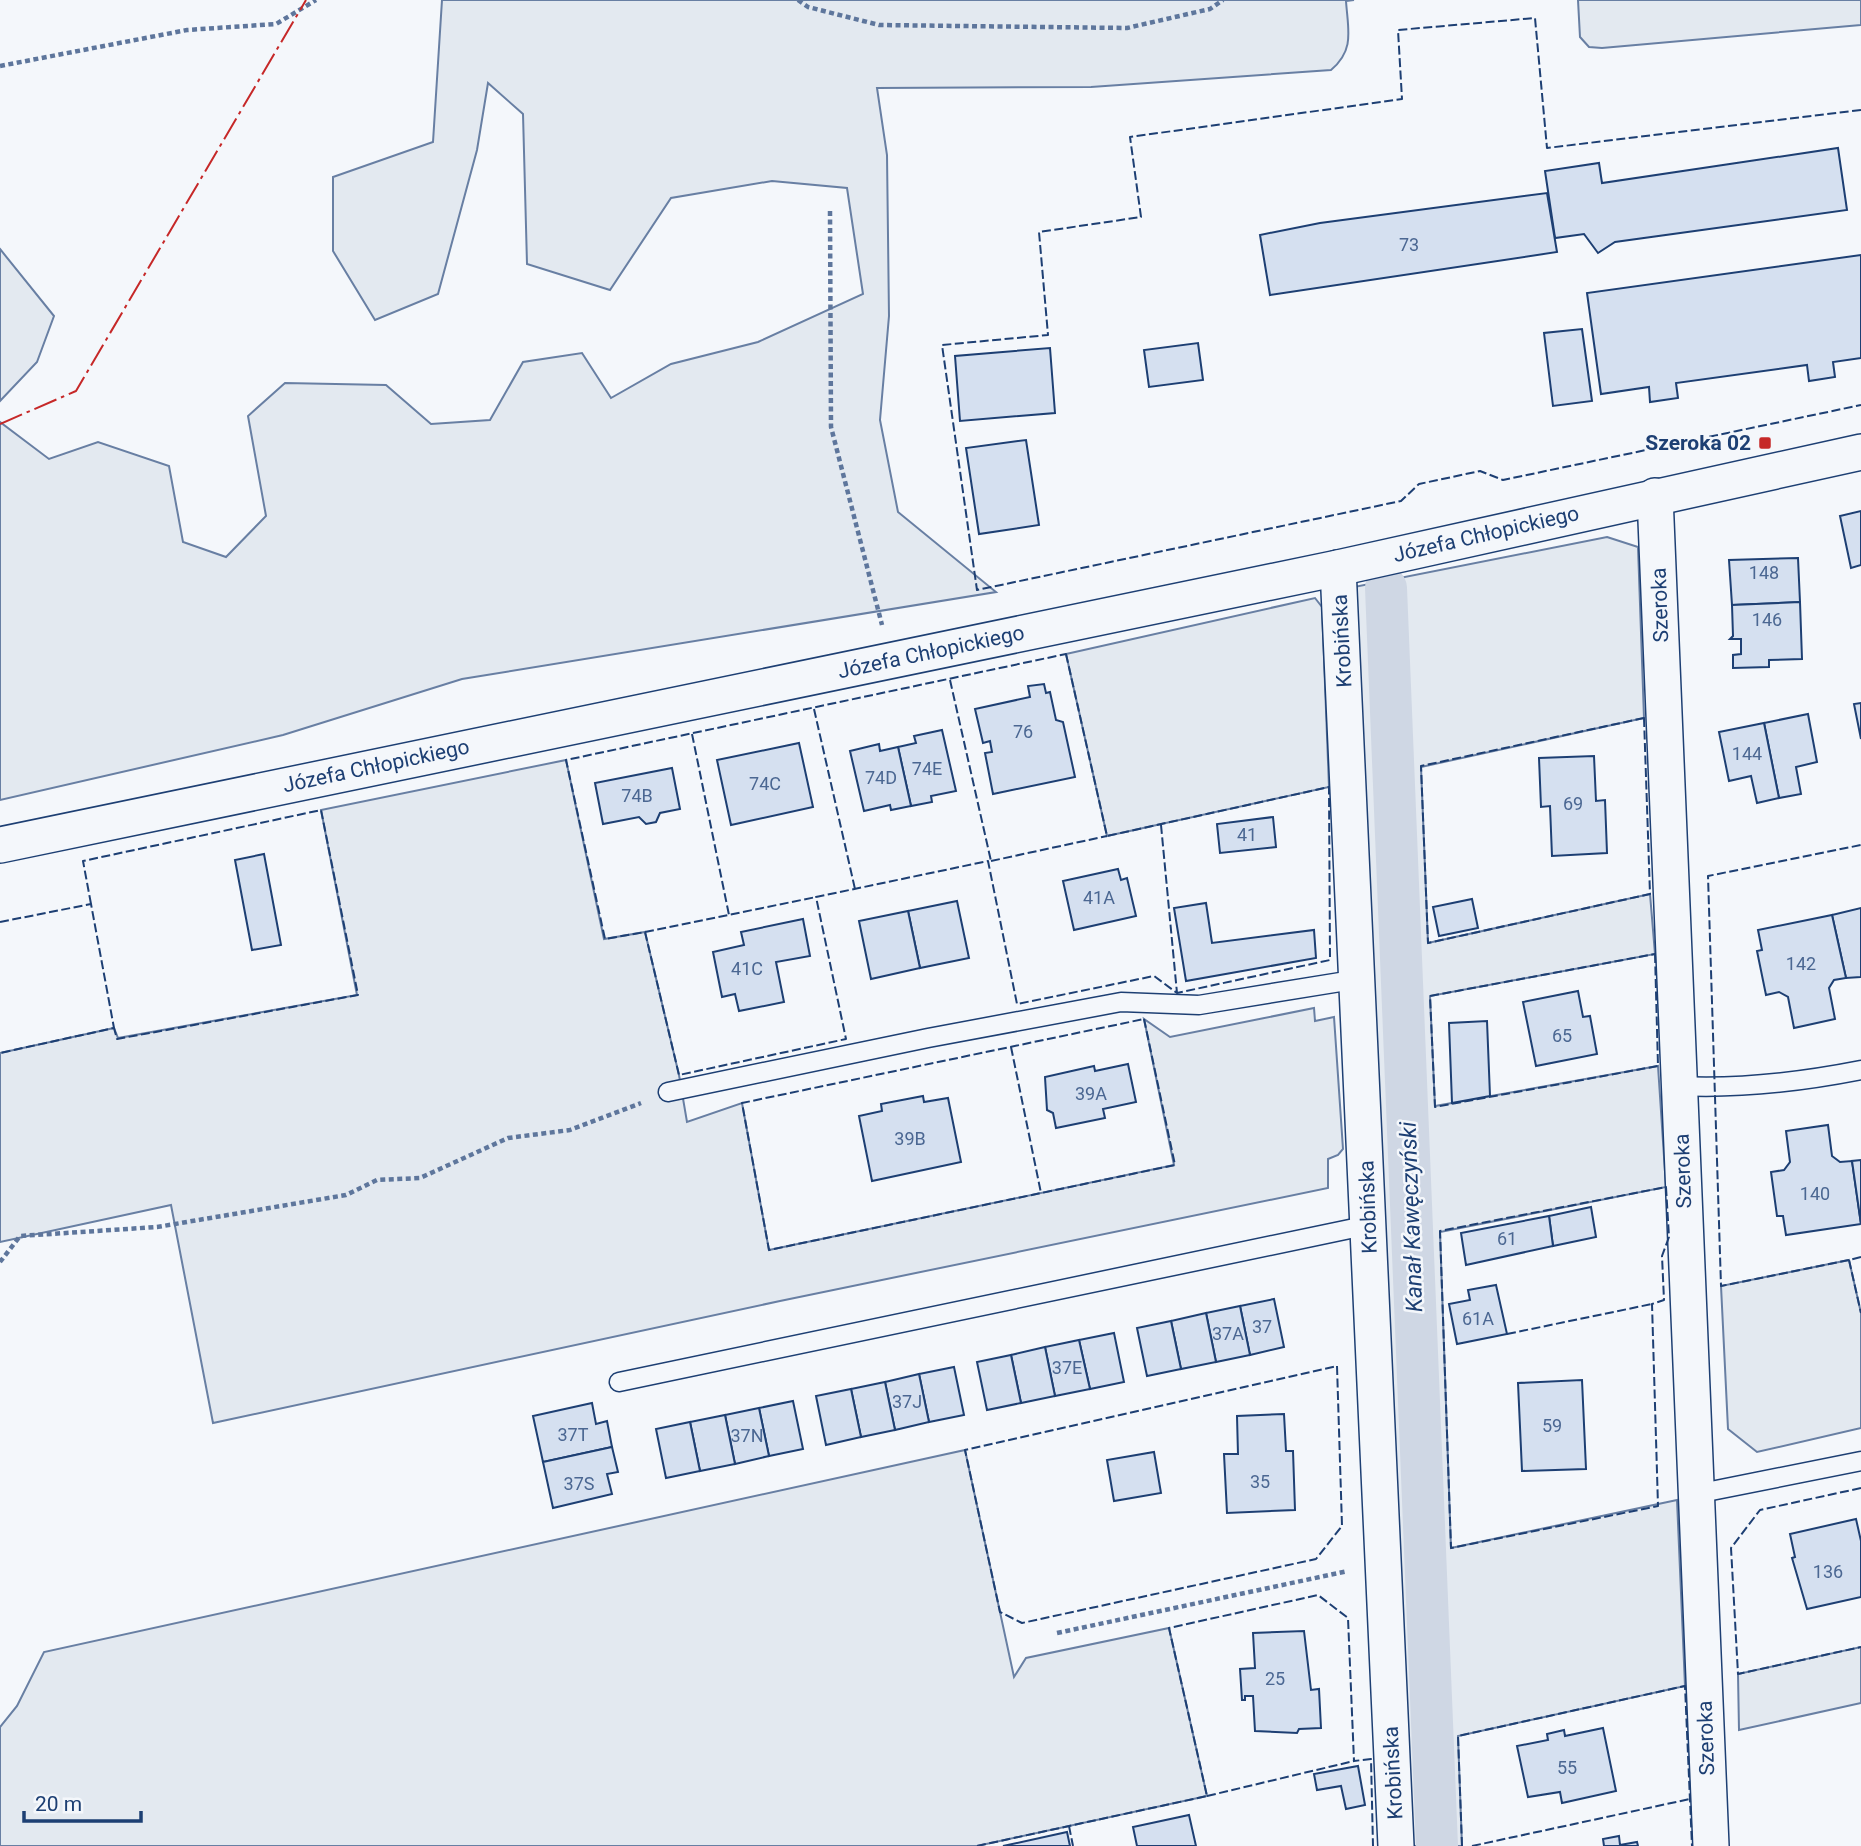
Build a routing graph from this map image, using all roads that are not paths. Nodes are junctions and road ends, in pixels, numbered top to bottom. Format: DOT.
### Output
graph roads {
  1 [pos="1861,452"];
  2 [pos="1655,496"];
  3 [pos="1338,568"];
  4 [pos="0,845"];
  5 [pos="1359,979"];
  6 [pos="1861,1070"];
  7 [pos="1679,1086"];
  8 [pos="668,1092"];
  9 [pos="1369,1226"];
  10 [pos="620,1382"];
  11 [pos="1861,1461"];
  12 [pos="1696,1494"];
  13 [pos="1396,1846"];
  14 [pos="1711,1846"];
  1 -- 2 [label="street, Józefa Chłopickiego"];
  2 -- 3 [label="street, Józefa Chłopickiego"];
  2 -- 7 [label="street, Szeroka"];
  3 -- 4 [label="street, Józefa Chłopickiego"];
  3 -- 5 [label="street, Krobińska"];
  5 -- 8 [label="lane"];
  5 -- 9 [label="street, Krobińska"];
  6 -- 7 [label="lane"];
  7 -- 12 [label="street, Szeroka"];
  9 -- 10 [label="lane"];
  9 -- 13 [label="street, Krobińska"];
  11 -- 12 [label="lane"];
  12 -- 14 [label="street, Szeroka"];
}
